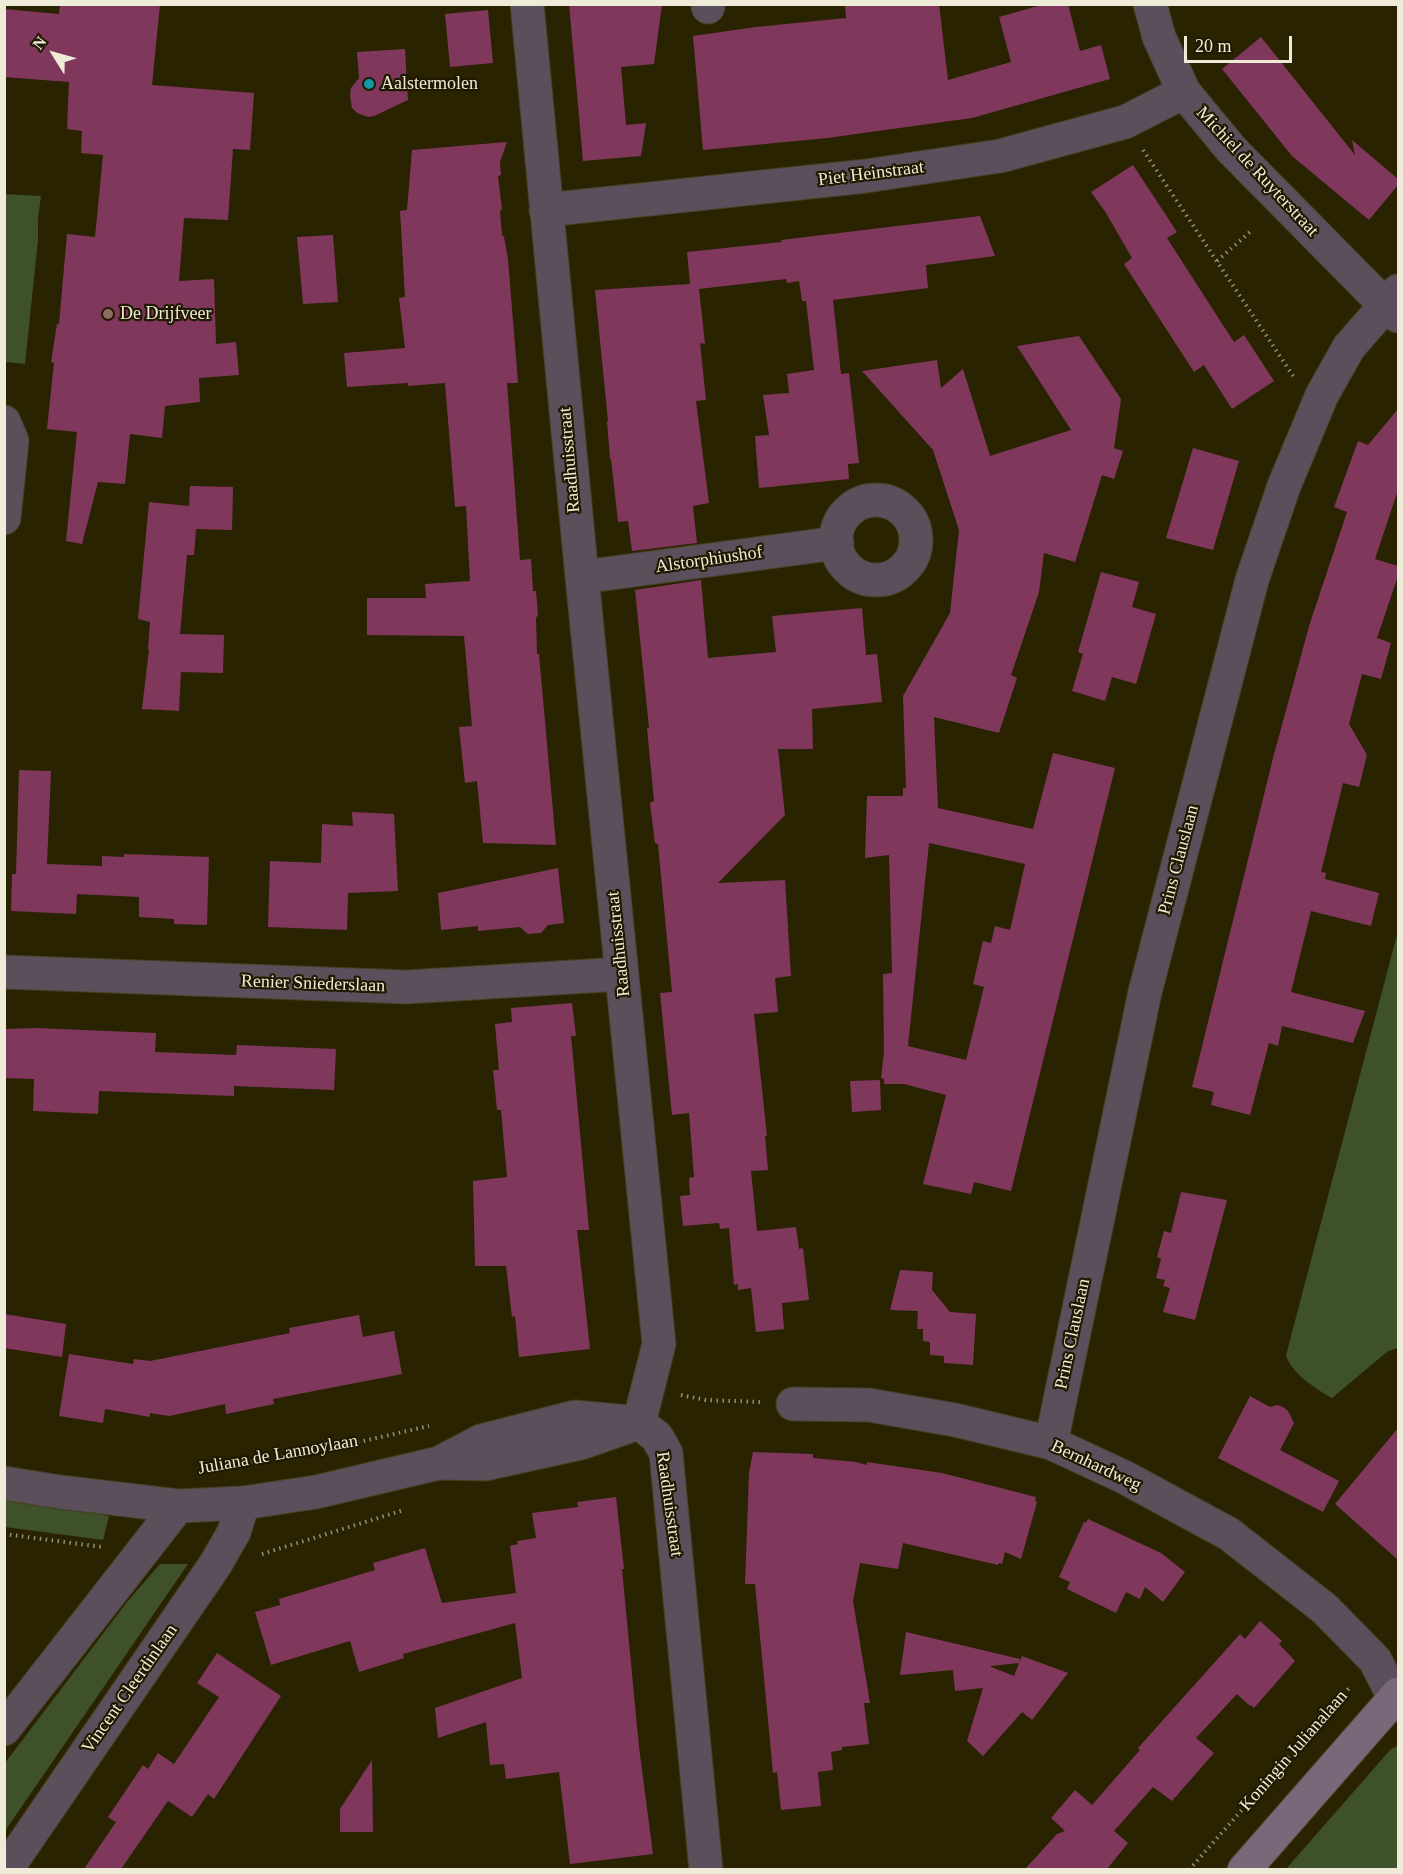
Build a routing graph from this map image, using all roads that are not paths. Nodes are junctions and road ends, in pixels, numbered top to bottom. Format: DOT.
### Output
graph roads {
  1 [pos="527,4"];
  2 [pos="1150,4"];
  3 [pos="1184,92"];
  4 [pos="546,210"];
  5 [pos="1394,304"];
  6 [pos="4,422"];
  7 [pos="4,518"];
  8 [pos="837,543"];
  9 [pos="582,577"];
  10 [pos="4,972"];
  11 [pos="622,974"];
  12 [pos="793,1404"];
  13 [pos="639,1423"];
  14 [pos="1051,1443"];
  15 [pos="4,1483"];
  16 [pos="243,1503"];
  17 [pos="178,1506"];
  18 [pos="1397,1699"];
  19 [pos="4,1729"];
  20 [pos="6,1869"];
  21 [pos="706,1869"];
  22 [pos="1244,1869"];
  1 -- 4 [label="street, Raadhuisstraat"];
  2 -- 3 [label="street, Michiel de Ruyterstraat"];
  3 -- 4 [label="street, Piet Heinstraat"];
  3 -- 5 [label="street, Michiel de Ruyterstraat"];
  4 -- 9 [label="street, Raadhuisstraat"];
  5 -- 14 [label="street, Prins Clauslaan"];
  6 -- 7 [label="street"];
  8 -- 9 [label="street, Alstorphiushof"];
  9 -- 11 [label="street, Raadhuisstraat"];
  10 -- 11 [label="street, Renier Sniederslaan"];
  11 -- 13 [label="street, Raadhuisstraat"];
  12 -- 14 [label="street, Bernhardweg"];
  13 -- 16 [label="street, Juliana de Lannoylaan"];
  13 -- 21 [label="street, Raadhuisstraat"];
  14 -- 18 [label="street, Bernhardweg"];
  15 -- 17 [label="street, Juliana de Lannoylaan"];
  16 -- 17 [label="street, Juliana de Lannoylaan"];
  16 -- 20 [label="street, Vincent Cleerdinlaan"];
  17 -- 19 [label="street"];
  18 -- 22 [label="main road"];
}
